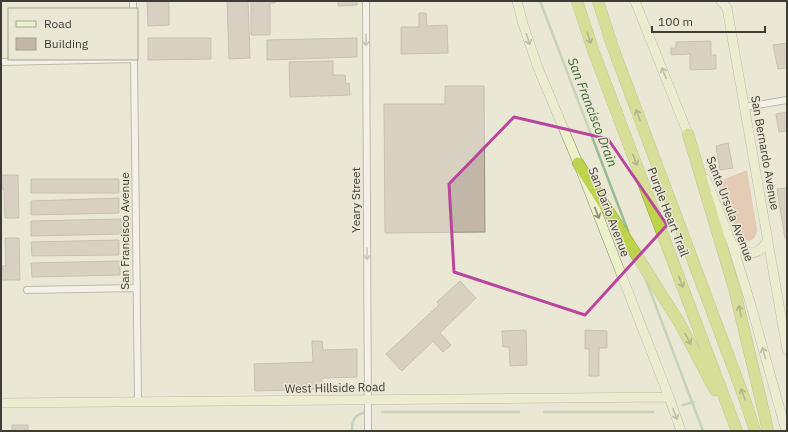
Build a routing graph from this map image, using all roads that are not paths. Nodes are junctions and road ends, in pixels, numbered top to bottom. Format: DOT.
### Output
graph roads {
  1 [pos="366,1"];
  2 [pos="517,1"];
  3 [pos="578,1"];
  4 [pos="598,1"];
  5 [pos="636,1"];
  6 [pos="726,3"];
  7 [pos="90,60"];
  8 [pos="134,60"];
  9 [pos="1,62"];
  10 [pos="787,100"];
  11 [pos="745,107"];
  12 [pos="688,134"];
  13 [pos="578,163"];
  14 [pos="768,239"];
  15 [pos="732,244"];
  16 [pos="136,288"];
  17 [pos="27,290"];
  18 [pos="787,350"];
  19 [pos="669,397"];
  20 [pos="368,399"];
  21 [pos="138,402"];
  22 [pos="1,403"];
  23 [pos="368,431"];
  24 [pos="681,431"];
  25 [pos="737,431"];
  26 [pos="755,431"];
  27 [pos="768,431"];
  28 [pos="786,431"];
  1 -- 20 [label="street, Yeary Street, one-way"];
  2 -- 13 [label="main road, San Dario Avenue, one-way"];
  3 -- 25 [label="highway, Purple Heart Trail, one-way"];
  26 -- 4 [label="highway, Purple Heart Trail, one-way"];
  12 -- 5 [label="main road, Santa Ursula Avenue, one-way"];
  6 -- 11 [label="main road, San Bernardo Avenue"];
  7 -- 9 [label="street"];
  8 -- 16 [label="street, San Francisco Avenue"];
  10 -- 11 [label="street"];
  11 -- 14 [label="main road, San Bernardo Avenue"];
  12 -- 15 [label="main road, Santa Ursula Avenue"];
  27 -- 12 [label="highway, one-way"];
  13 -- 19 [label="main road, San Dario Avenue, one-way"];
  13 -- 25 [label="highway, one-way"];
  14 -- 15 [label="main road"];
  14 -- 18 [label="main road, San Bernardo Avenue"];
  28 -- 15 [label="main road, Santa Ursula Avenue, one-way"];
  16 -- 17 [label="street"];
  16 -- 21 [label="street, San Francisco Avenue"];
  19 -- 20 [label="main road, West Hillside Road"];
  19 -- 24 [label="main road, San Dario Avenue, one-way"];
  20 -- 21 [label="main road, West Hillside Road"];
  20 -- 23 [label="street, Yeary Street"];
  21 -- 22 [label="main road, West Hillside Road"];
}
